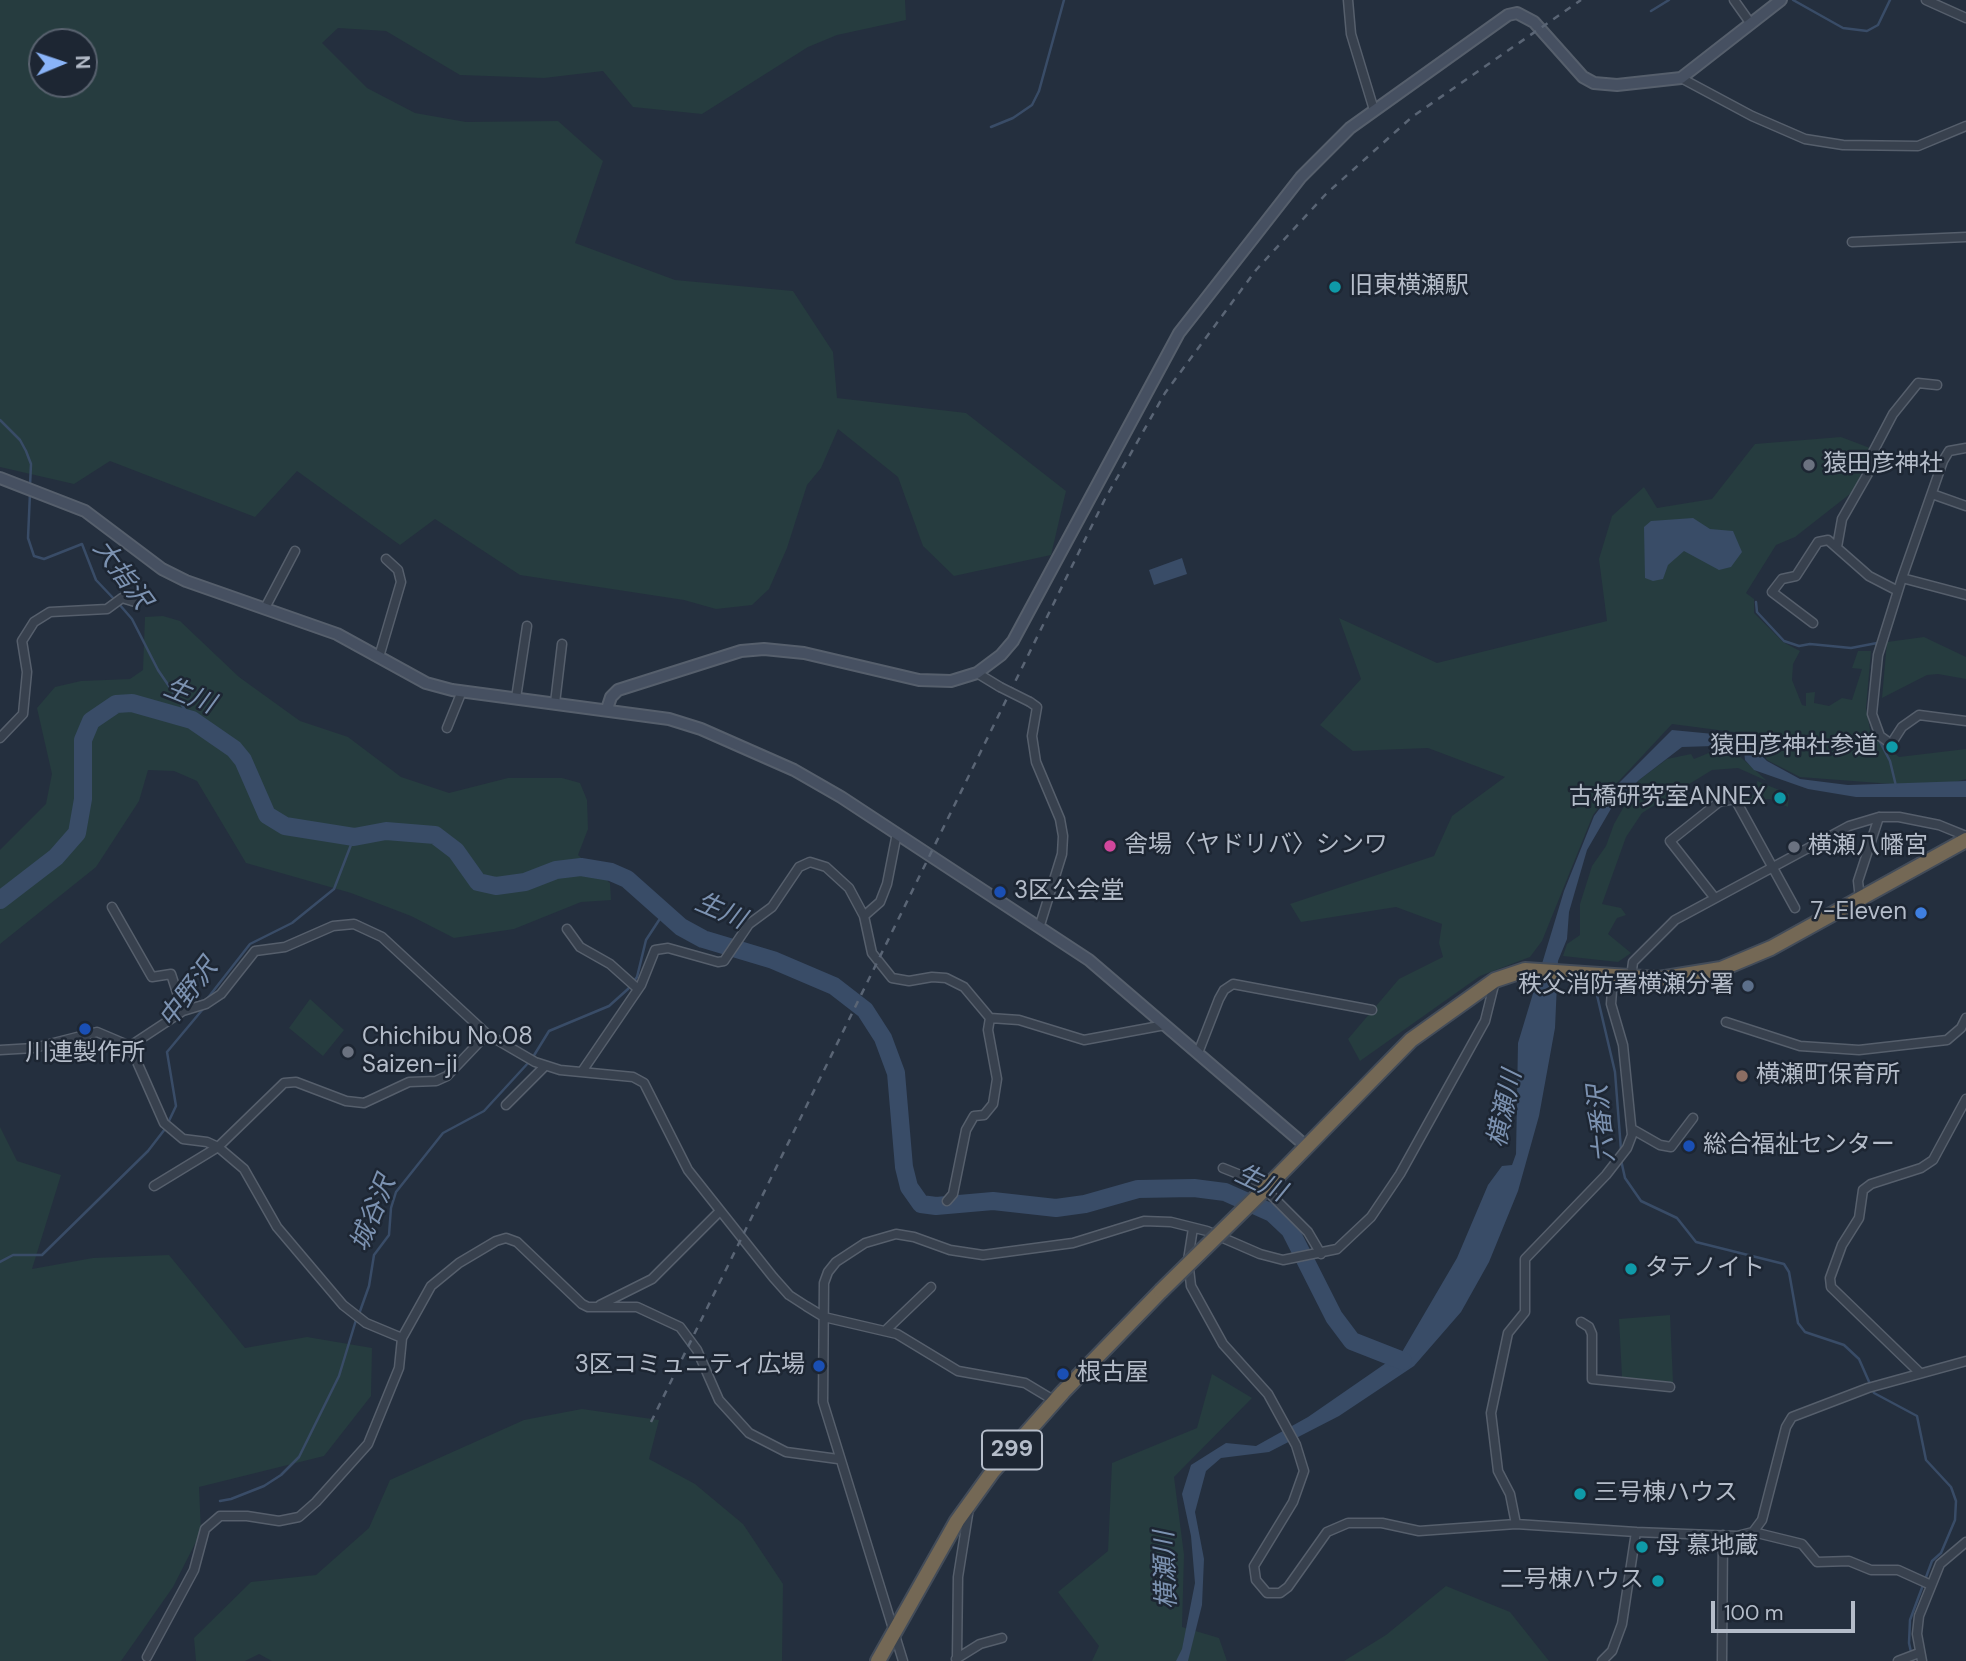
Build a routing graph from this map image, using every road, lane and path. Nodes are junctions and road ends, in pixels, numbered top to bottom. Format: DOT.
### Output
graph roads {
  1 [pos="1348,0"];
  2 [pos="1734,0"];
  3 [pos="1782,0"];
  4 [pos="1926,0"];
  5 [pos="1966,18"];
  6 [pos="1751,24"];
  7 [pos="1681,78"];
  8 [pos="1374,110"];
  9 [pos="1966,126"];
  10 [pos="1966,237"];
  11 [pos="1852,242"];
  12 [pos="1937,385"];
  13 [pos="1966,448"];
  14 [pos="0,478"];
  15 [pos="1932,495"];
  16 [pos="1966,506"];
  17 [pos="1837,547"];
  18 [pos="295,551"];
  19 [pos="386,559"];
  20 [pos="1902,578"];
  21 [pos="1898,591"];
  22 [pos="1966,595"];
  23 [pos="135,602"];
  24 [pos="265,608"];
  25 [pos="1813,623"];
  26 [pos="527,626"];
  27 [pos="562,644"];
  28 [pos="379,657"];
  29 [pos="977,673"];
  30 [pos="461,691"];
  31 [pos="516,698"];
  32 [pos="555,703"];
  33 [pos="607,709"];
  34 [pos="1966,721"];
  35 [pos="447,728"];
  36 [pos="0,738"];
  37 [pos="1879,817"];
  38 [pos="897,833"];
  39 [pos="1966,838"];
  40 [pos="1773,869"];
  41 [pos="1713,897"];
  42 [pos="1860,899"];
  43 [pos="112,907"];
  44 [pos="1795,908"];
  45 [pos="864,916"];
  46 [pos="1040,925"];
  47 [pos="567,929"];
  48 [pos="1607,976"];
  49 [pos="1631,978"];
  50 [pos="1495,980"];
  51 [pos="638,989"];
  52 [pos="1372,1010"];
  53 [pos="183,1011"];
  54 [pos="990,1018"];
  55 [pos="1966,1018"];
  56 [pos="1726,1022"];
  57 [pos="1165,1025"];
  58 [pos="487,1034"];
  59 [pos="130,1046"];
  60 [pos="0,1050"];
  61 [pos="1198,1053"];
  62 [pos="545,1066"];
  63 [pos="583,1070"];
  64 [pos="1966,1099"];
  65 [pos="506,1105"];
  66 [pos="1693,1118"];
  67 [pos="1632,1129"];
  68 [pos="218,1147"];
  69 [pos="1307,1147"];
  70 [pos="1223,1168"];
  71 [pos="153,1186"];
  72 [pos="947,1201"];
  73 [pos="719,1212"];
  74 [pos="1193,1228"];
  75 [pos="1316,1255"];
  76 [pos="931,1287"];
  77 [pos="600,1305"];
  78 [pos="824,1317"];
  79 [pos="1581,1322"];
  80 [pos="885,1331"];
  81 [pos="400,1338"];
  82 [pos="1966,1361"];
  83 [pos="1919,1372"];
  84 [pos="1670,1387"];
  85 [pos="1055,1401"];
  86 [pos="838,1459"];
  87 [pos="971,1501"];
  88 [pos="1516,1524"];
  89 [pos="1636,1532"];
  90 [pos="1753,1532"];
  91 [pos="1723,1535"];
  92 [pos="1966,1542"];
  93 [pos="1929,1584"];
  94 [pos="894,1633"];
  95 [pos="1002,1638"];
  96 [pos="147,1657"];
  97 [pos="1921,1657"];
  98 [pos="956,1659"];
  99 [pos="878,1661"];
  100 [pos="903,1661"];
  101 [pos="1602,1661"];
  102 [pos="1722,1661"];
  103 [pos="1898,1661"];
  1 -- 8 [label="street"];
  2 -- 6 [label="street"];
  3 -- 6 [label="street"];
  4 -- 5 [label="street"];
  6 -- 7 [label="street"];
  7 -- 8 [label="street"];
  7 -- 9 [label="street"];
  8 -- 29 [label="street"];
  10 -- 11 [label="street"];
  12 -- 17 [label="street"];
  13 -- 15 [label="street"];
  14 -- 24 [label="street"];
  15 -- 16 [label="street"];
  15 -- 20 [label="street"];
  17 -- 21 [label="street"];
  17 -- 25 [label="street"];
  18 -- 24 [label="street"];
  19 -- 28 [label="street"];
  20 -- 21 [label="street"];
  20 -- 22 [label="street"];
  21 -- 34 [label="street"];
  23 -- 36 [label="street"];
  24 -- 28 [label="street"];
  26 -- 31 [label="street"];
  27 -- 32 [label="street"];
  28 -- 30 [label="street"];
  29 -- 33 [label="street"];
  29 -- 46 [label="street, bridge"];
  30 -- 31 [label="street"];
  30 -- 35 [label="street"];
  31 -- 32 [label="street"];
  32 -- 33 [label="street"];
  33 -- 38 [label="street"];
  37 -- 39 [label="street"];
  37 -- 40 [label="street"];
  37 -- 42 [label="street"];
  38 -- 45 [label="street"];
  38 -- 46 [label="street"];
  39 -- 42 [label="highway, 299"];
  40 -- 41 [label="street"];
  40 -- 41 [label="street"];
  40 -- 44 [label="street"];
  41 -- 49 [label="street"];
  42 -- 49 [label="highway, 299"];
  43 -- 53 [label="street"];
  45 -- 51 [label="street"];
  45 -- 54 [label="street"];
  46 -- 57 [label="street"];
  47 -- 51 [label="street"];
  48 -- 49 [label="highway, 299"];
  48 -- 50 [label="highway, 299"];
  48 -- 67 [label="street"];
  50 -- 69 [label="highway, 299"];
  50 -- 75 [label="street"];
  51 -- 63 [label="street"];
  52 -- 61 [label="street"];
  53 -- 58 [label="street"];
  53 -- 59 [label="street"];
  54 -- 57 [label="street"];
  54 -- 72 [label="street"];
  55 -- 56 [label="street"];
  57 -- 61 [label="street"];
  58 -- 62 [label="street"];
  58 -- 68 [label="street"];
  59 -- 60 [label="street"];
  59 -- 68 [label="street"];
  61 -- 69 [label="street"];
  62 -- 63 [label="street"];
  62 -- 65 [label="street"];
  63 -- 73 [label="street"];
  64 -- 83 [label="street"];
  66 -- 67 [label="street"];
  67 -- 88 [label="street"];
  68 -- 71 [label="street"];
  68 -- 81 [label="street"];
  69 -- 85 [label="highway, 299, bridge"];
  70 -- 75 [label="street"];
  73 -- 77 [label="street"];
  73 -- 78 [label="street"];
  74 -- 75 [label="street"];
  74 -- 78 [label="street"];
  74 -- 88 [label="street"];
  76 -- 80 [label="street"];
  77 -- 81 [label="street"];
  77 -- 86 [label="street"];
  78 -- 80 [label="street"];
  78 -- 86 [label="street"];
  79 -- 84 [label="street"];
  80 -- 85 [label="street"];
  81 -- 96 [label="street"];
  82 -- 83 [label="street"];
  83 -- 90 [label="street"];
  85 -- 87 [label="highway, 299"];
  86 -- 94 [label="street"];
  87 -- 94 [label="highway, 299"];
  87 -- 98 [label="street"];
  88 -- 89 [label="street"];
  89 -- 91 [label="street"];
  89 -- 101 [label="street"];
  90 -- 91 [label="street"];
  90 -- 93 [label="street"];
  91 -- 102 [label="street"];
  92 -- 93 [label="street"];
  93 -- 97 [label="street"];
  94 -- 99 [label="highway, 299"];
  94 -- 100 [label="street"];
  95 -- 98 [label="street"];
  97 -- 103 [label="street"];
}
